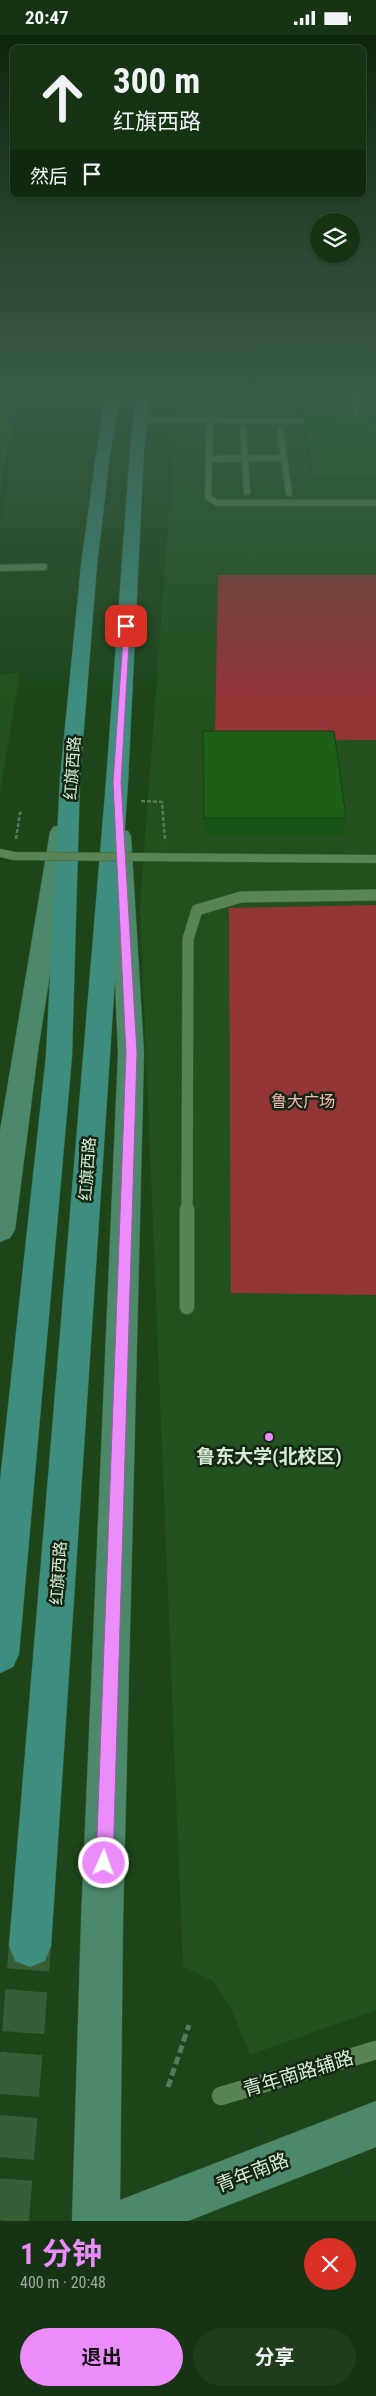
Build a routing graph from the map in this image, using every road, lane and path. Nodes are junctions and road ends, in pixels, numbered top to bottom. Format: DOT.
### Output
graph roads {
  1 [pos="98,493"];
  2 [pos="138,493"];
  3 [pos="208,493"];
  4 [pos="376,503"];
  5 [pos="44,567"];
  6 [pos="0,568"];
  7 [pos="70,779"];
  8 [pos="129,791"];
  9 [pos="23,813"];
  10 [pos="15,841"];
  11 [pos="166,849"];
  12 [pos="0,853"];
  13 [pos="376,859"];
  14 [pos="376,895"];
  15 [pos="0,1230"];
  16 [pos="187,1307"];
  17 [pos="0,1653"];
  18 [pos="30,1946"];
  19 [pos="189,2025"];
  20 [pos="376,2050"];
  21 [pos="168,2087"];
  22 [pos="221,2096"];
  23 [pos="376,2124"];
  24 [pos="96,2221"];
  25 [pos="127,2221"];
  1 -- 7 [label="main road, 红旗西路"];
  2 -- 8 [label="main road, 红旗西路"];
  3 -- 4 [label="lane"];
  5 -- 6 [label="lane"];
  7 -- 15 [label="main road"];
  7 -- 17 [label="main road, 红旗西路"];
  8 -- 11 [label="path"];
  8 -- 18 [label="main road, 红旗西路"];
  8 -- 24 [label="main road"];
  9 -- 10 [label="path"];
  12 -- 13 [label="lane, bridge"];
  14 -- 16 [label="lane"];
  19 -- 21 [label="path"];
  20 -- 22 [label="lane, 青年南路辅路"];
  23 -- 25 [label="main road, 青年南路"];
}
